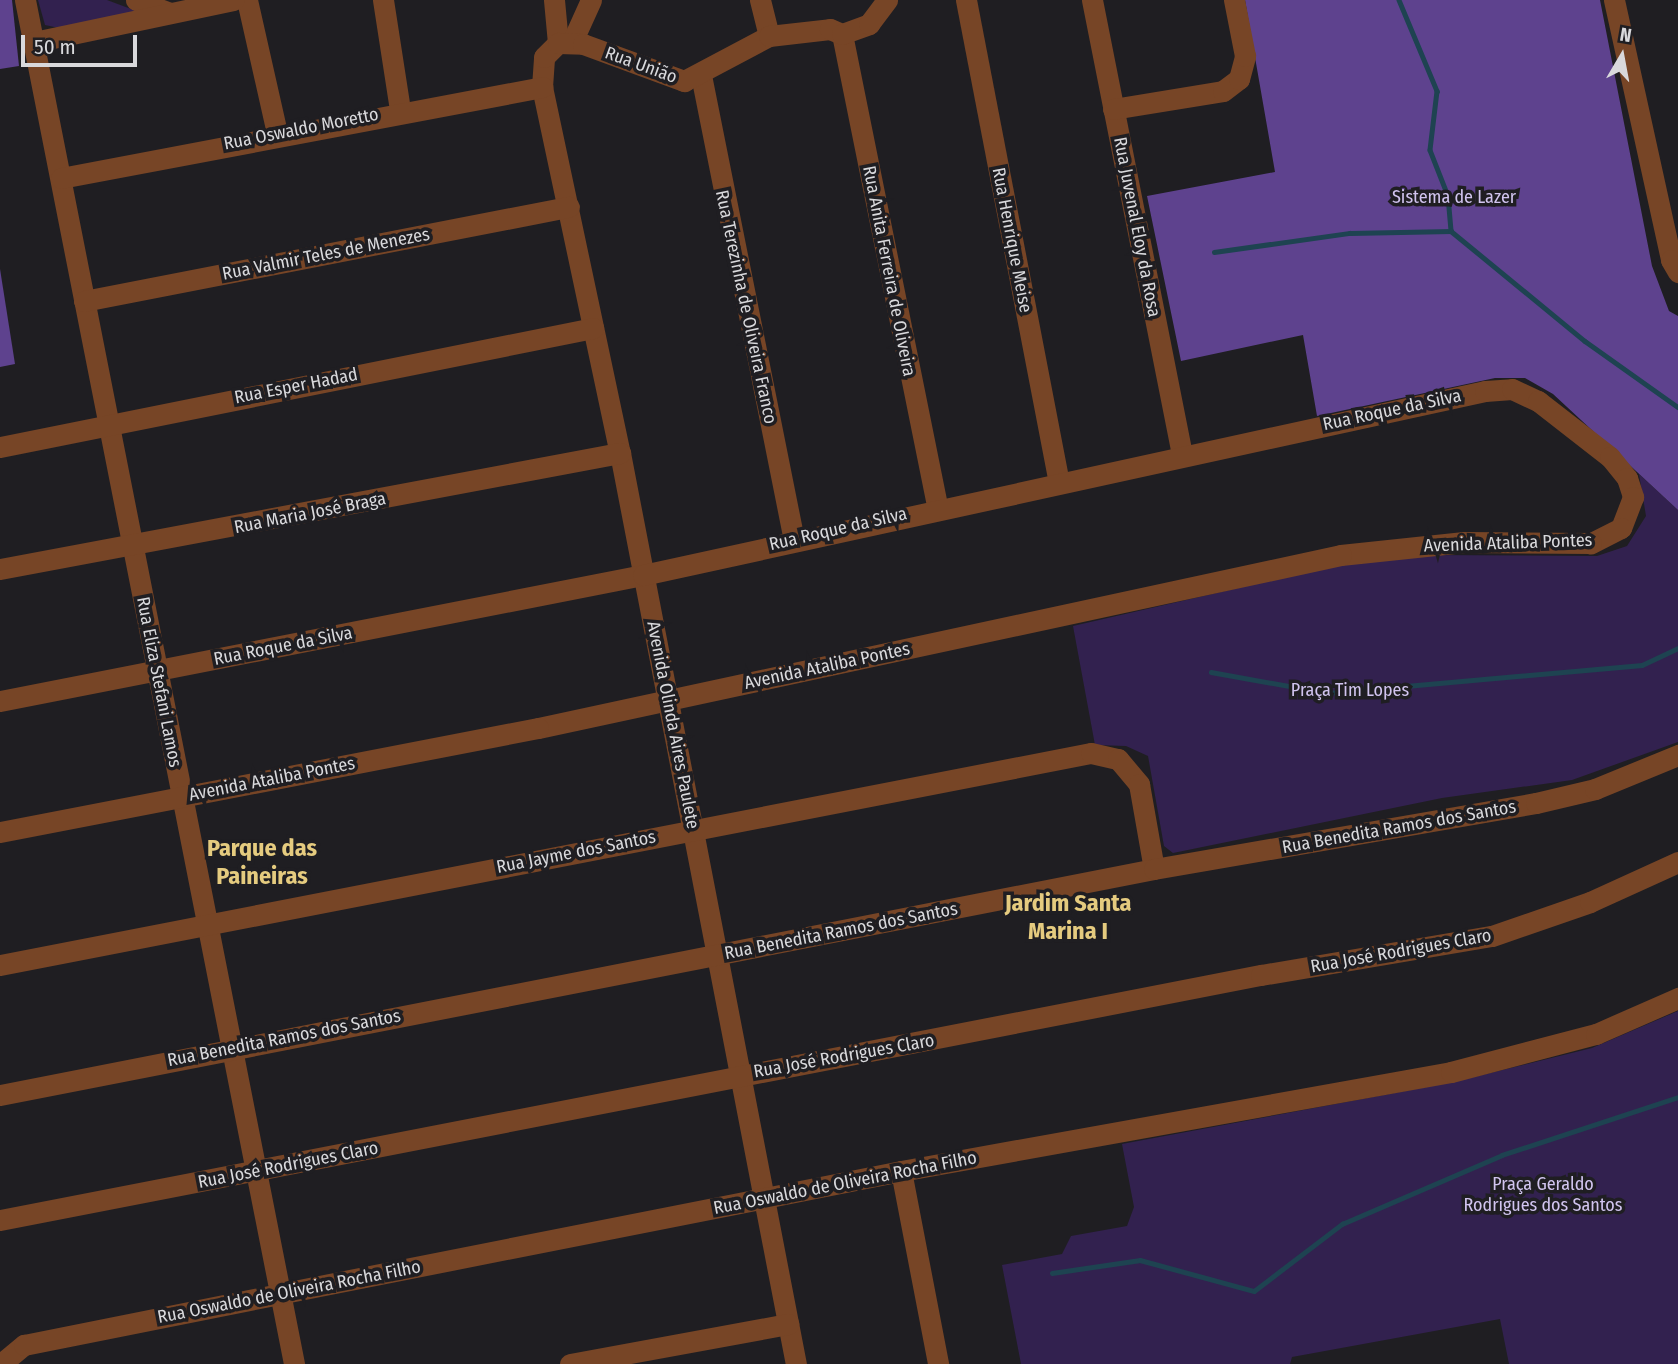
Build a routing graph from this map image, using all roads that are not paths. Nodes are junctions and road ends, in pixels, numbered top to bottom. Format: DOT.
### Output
graph roads {
  1 [pos="25,0"];
  2 [pos="136,0"];
  3 [pos="247,0"];
  4 [pos="383,0"];
  5 [pos="554,0"];
  6 [pos="591,0"];
  7 [pos="760,0"];
  8 [pos="887,0"];
  9 [pos="966,0"];
  10 [pos="1092,0"];
  11 [pos="1234,0"];
  12 [pos="1614,0"];
  13 [pos="219,1"];
  14 [pos="170,13"];
  15 [pos="842,34"];
  16 [pos="769,36"];
  17 [pos="34,42"];
  18 [pos="558,47"];
  19 [pos="701,75"];
  20 [pos="542,87"];
  21 [pos="519,88"];
  22 [pos="1113,109"];
  23 [pos="400,110"];
  24 [pos="277,133"];
  25 [pos="61,178"];
  26 [pos="569,207"];
  27 [pos="1678,272"];
  28 [pos="84,301"];
  29 [pos="593,327"];
  30 [pos="105,423"];
  31 [pos="0,447"];
  32 [pos="620,453"];
  33 [pos="1182,454"];
  34 [pos="1058,480"];
  35 [pos="1633,497"];
  36 [pos="937,507"];
  37 [pos="794,539"];
  38 [pos="133,547"];
  39 [pos="0,569"];
  40 [pos="643,575"];
  41 [pos="155,672"];
  42 [pos="0,701"];
  43 [pos="667,701"];
  44 [pos="1678,755"];
  45 [pos="182,797"];
  46 [pos="694,830"];
  47 [pos="0,832"];
  48 [pos="1678,862"];
  49 [pos="1154,870"];
  50 [pos="206,923"];
  51 [pos="716,956"];
  52 [pos="0,965"];
  53 [pos="1678,998"];
  54 [pos="234,1048"];
  55 [pos="742,1074"];
  56 [pos="0,1095"];
  57 [pos="901,1171"];
  58 [pos="254,1172"];
  59 [pos="768,1200"];
  60 [pos="0,1220"];
  61 [pos="279,1294"];
  62 [pos="788,1324"];
  63 [pos="5,1359"];
  64 [pos="294,1364"];
  65 [pos="570,1364"];
  66 [pos="796,1364"];
  67 [pos="938,1364"];
  1 -- 17 [label="street, Rua Eliza Stefani Lamos"];
  2 -- 14 [label="street"];
  3 -- 24 [label="street"];
  4 -- 23 [label="street"];
  5 -- 18 [label="street"];
  6 -- 18 [label="street"];
  7 -- 16 [label="street"];
  8 -- 15 [label="street"];
  9 -- 34 [label="street, Rua Henrique Meise"];
  10 -- 22 [label="street, Rua Juvenal Eloy da Rosa"];
  11 -- 22 [label="street"];
  12 -- 27 [label="street"];
  13 -- 14 [label="street"];
  14 -- 17 [label="street"];
  15 -- 16 [label="street, Rua União"];
  15 -- 36 [label="street, Rua Anita Ferreira de Oliveira"];
  16 -- 19 [label="street, Rua União"];
  17 -- 25 [label="street, Rua Eliza Stefani Lamos"];
  18 -- 19 [label="street, Rua União"];
  18 -- 20 [label="street"];
  18 -- 21 [label="street"];
  19 -- 37 [label="street, Rua Terezinha de Oliveira Franco"];
  20 -- 21 [label="street, Rua Oswaldo Moretto"];
  20 -- 26 [label="street, Avenida Olinda Aires Paulete"];
  21 -- 23 [label="street, Rua Oswaldo Moretto"];
  22 -- 33 [label="street, Rua Juvenal Eloy da Rosa"];
  23 -- 24 [label="street, Rua Oswaldo Moretto"];
  24 -- 25 [label="street, Rua Oswaldo Moretto"];
  25 -- 28 [label="street, Rua Eliza Stefani Lamos"];
  26 -- 28 [label="street, Rua Valmir Teles de Menezes"];
  26 -- 29 [label="street, Avenida Olinda Aires Paulete"];
  28 -- 30 [label="street, Rua Eliza Stefani Lamos"];
  29 -- 30 [label="street, Rua Esper Hadad"];
  29 -- 32 [label="street, Avenida Olinda Aires Paulete"];
  30 -- 31 [label="street, Rua Esper Hadad"];
  30 -- 38 [label="street, Rua Eliza Stefani Lamos"];
  32 -- 38 [label="street, Rua Maria José Braga"];
  32 -- 40 [label="street, Avenida Olinda Aires Paulete"];
  33 -- 34 [label="street, Rua Roque da Silva"];
  33 -- 35 [label="street, Rua Roque da Silva"];
  34 -- 36 [label="street, Rua Roque da Silva"];
  35 -- 43 [label="street, Avenida Ataliba Pontes"];
  36 -- 37 [label="street, Rua Roque da Silva"];
  37 -- 40 [label="street, Rua Roque da Silva"];
  38 -- 39 [label="street, Rua Maria José Braga"];
  38 -- 41 [label="street, Rua Eliza Stefani Lamos"];
  40 -- 41 [label="street, Rua Roque da Silva"];
  40 -- 43 [label="street, Avenida Olinda Aires Paulete"];
  41 -- 42 [label="street, Rua Roque da Silva"];
  41 -- 45 [label="street, Rua Eliza Stefani Lamos"];
  43 -- 45 [label="street, Avenida Ataliba Pontes"];
  43 -- 46 [label="street, Avenida Olinda Aires Paulete"];
  44 -- 49 [label="street, Rua Benedita Ramos dos Santos"];
  45 -- 47 [label="street, Avenida Ataliba Pontes"];
  45 -- 50 [label="street, Rua Eliza Stefani Lamos"];
  46 -- 49 [label="street, Rua Jayme dos Santos"];
  46 -- 50 [label="street, Rua Jayme dos Santos"];
  46 -- 51 [label="street, Avenida Olinda Aires Paulete"];
  48 -- 55 [label="street, Rua José Rodrigues Claro"];
  49 -- 51 [label="street, Rua Benedita Ramos dos Santos"];
  50 -- 52 [label="street, Rua Jayme dos Santos"];
  50 -- 54 [label="street, Rua Eliza Stefani Lamos"];
  51 -- 54 [label="street, Rua Benedita Ramos dos Santos"];
  51 -- 55 [label="street, Avenida Olinda Aires Paulete"];
  53 -- 57 [label="street, Rua Oswaldo de Oliveira Rocha Filho"];
  54 -- 56 [label="street, Rua Benedita Ramos dos Santos"];
  54 -- 58 [label="street, Rua Eliza Stefani Lamos"];
  55 -- 58 [label="street, Rua José Rodrigues Claro"];
  55 -- 59 [label="street, Avenida Olinda Aires Paulete"];
  57 -- 59 [label="street, Rua Oswaldo de Oliveira Rocha Filho"];
  57 -- 67 [label="street"];
  58 -- 60 [label="street, Rua José Rodrigues Claro"];
  58 -- 61 [label="street, Rua Eliza Stefani Lamos"];
  59 -- 61 [label="street, Rua Oswaldo de Oliveira Rocha Filho"];
  59 -- 62 [label="street, Avenida Olinda Aires Paulete"];
  61 -- 63 [label="street, Rua Oswaldo de Oliveira Rocha Filho"];
  61 -- 64 [label="street, Rua Eliza Stefani Lamos"];
  62 -- 65 [label="street"];
  62 -- 66 [label="street, Avenida Olinda Aires Paulete"];
}
